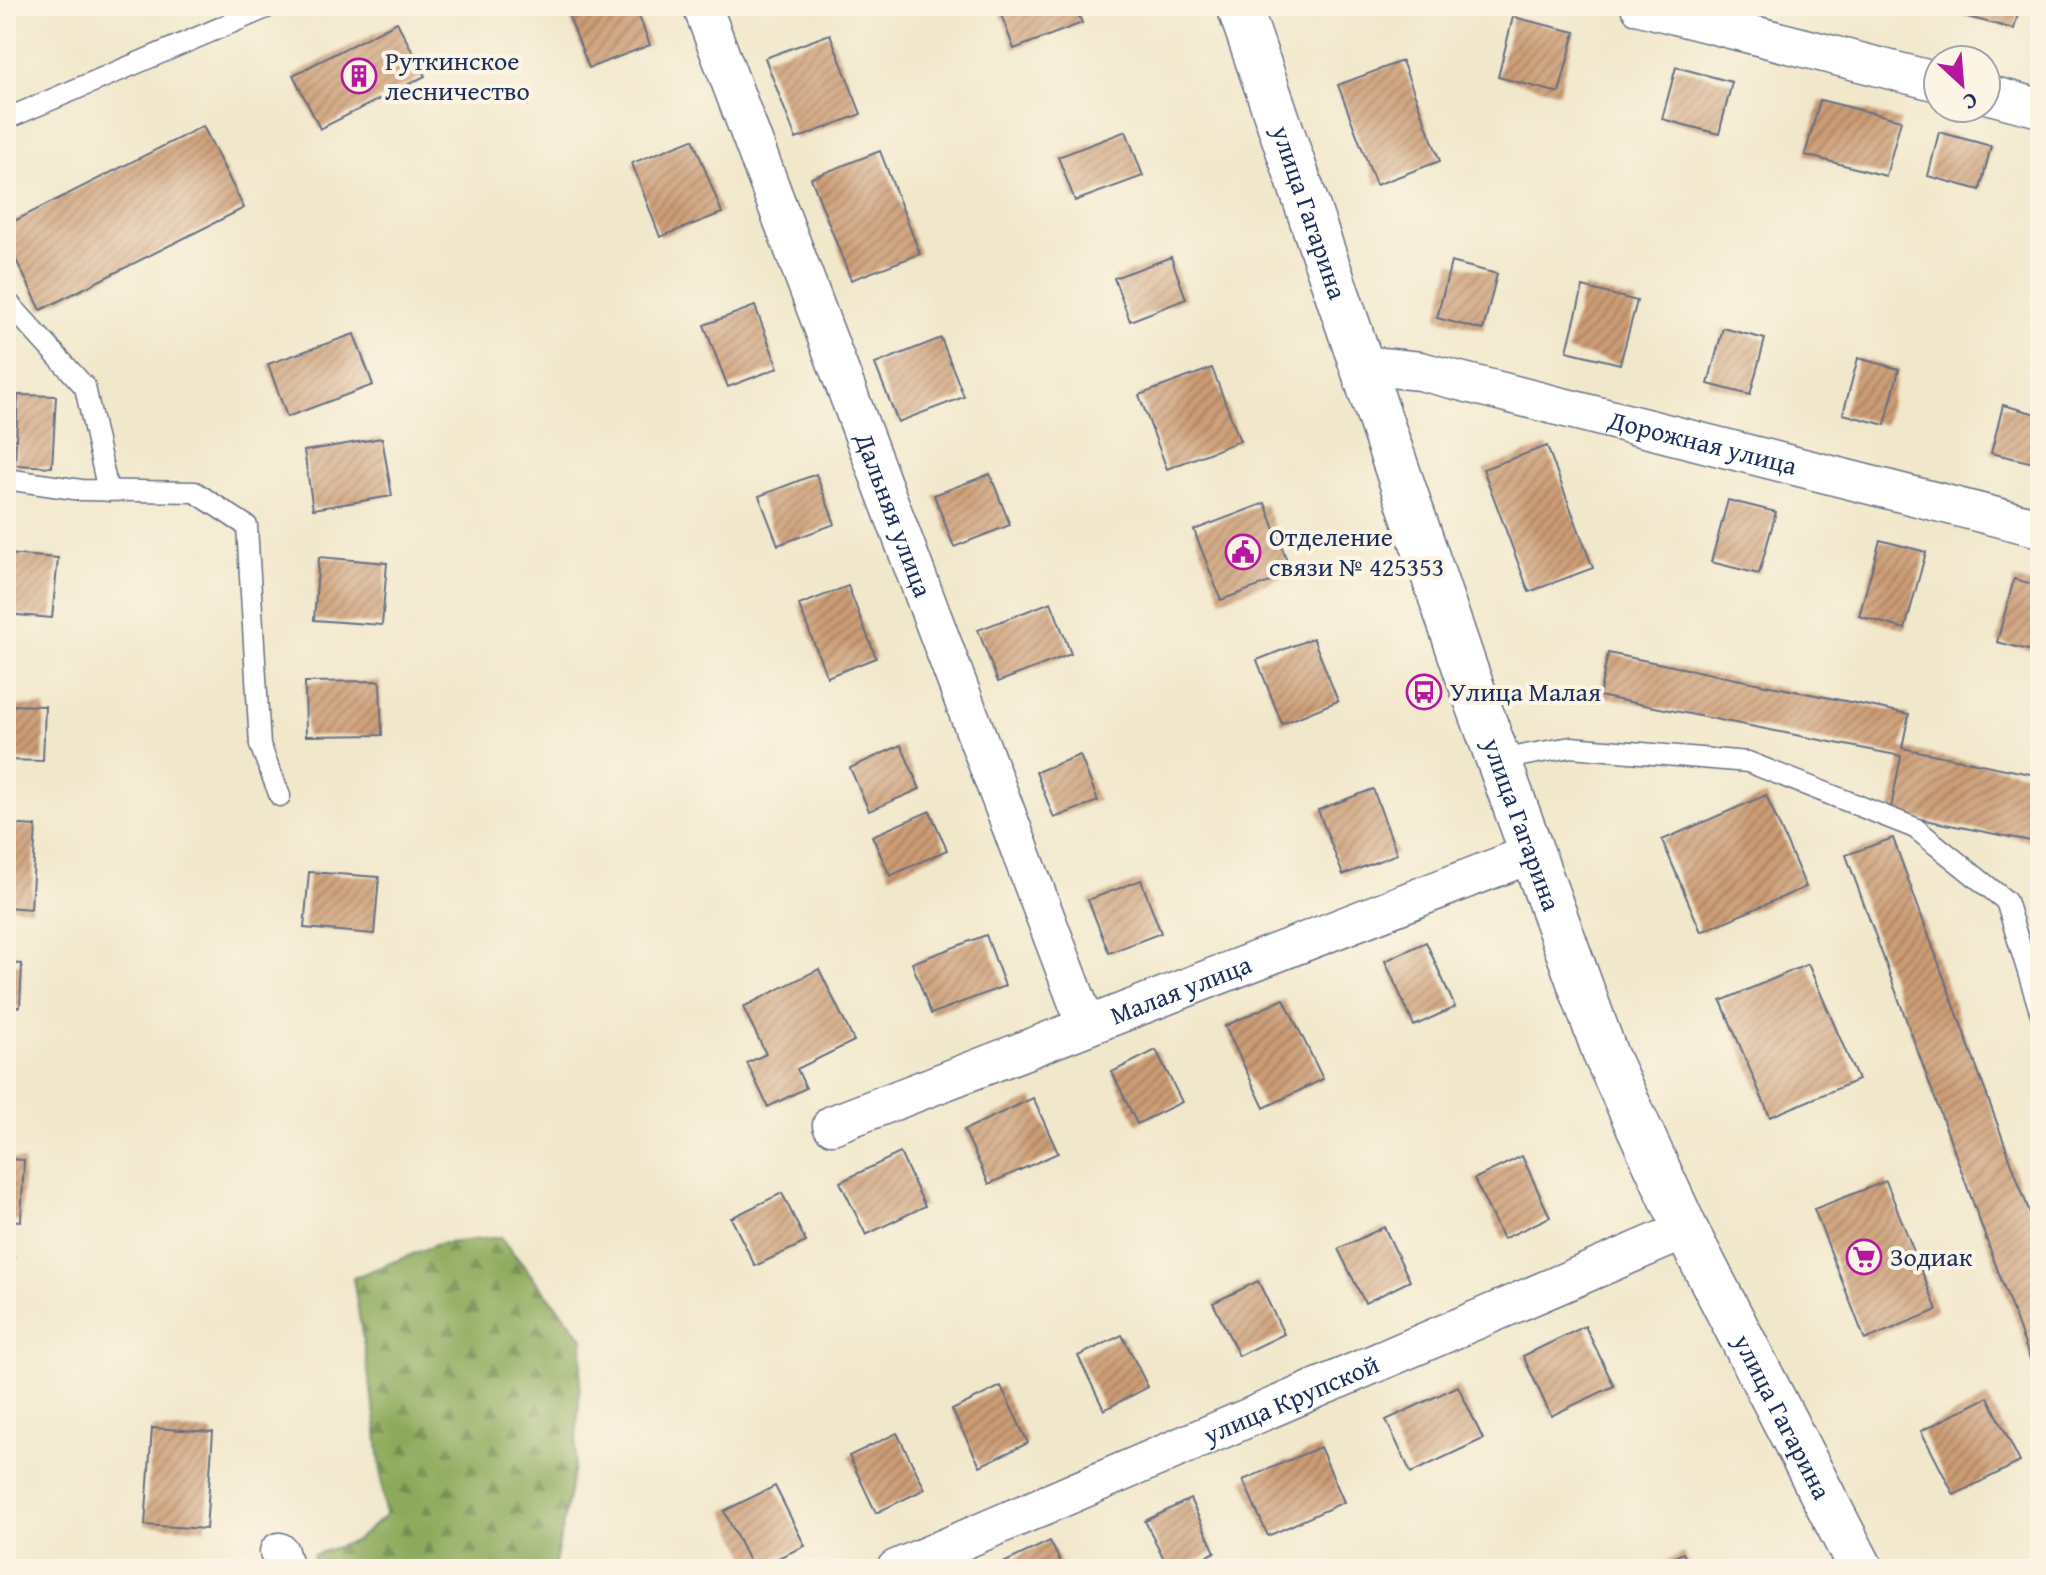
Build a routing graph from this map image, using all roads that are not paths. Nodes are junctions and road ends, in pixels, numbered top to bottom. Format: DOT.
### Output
graph roads {
  1 [pos="271,6"];
  2 [pos="702,6"];
  3 [pos="1239,6"];
  4 [pos="1640,6"];
  5 [pos="1922,78"];
  6 [pos="2002,98"];
  7 [pos="2040,108"];
  8 [pos="6,119"];
  9 [pos="6,300"];
  10 [pos="1362,365"];
  11 [pos="6,479"];
  12 [pos="108,491"];
  13 [pos="2040,528"];
  14 [pos="1498,760"];
  15 [pos="280,796"];
  16 [pos="1531,854"];
  17 [pos="2040,1011"];
  18 [pos="1086,1025"];
  19 [pos="832,1125"];
  20 [pos="1686,1230"];
  21 [pos="896,1569"];
  22 [pos="1861,1569"];
  1 -- 8 [label="lane"];
  2 -- 18 [label="street, Дальняя улица"];
  3 -- 10 [label="main road, улица Гагарина"];
  4 -- 5 [label="street"];
  6 -- 7 [label="street"];
  9 -- 12 [label="lane"];
  10 -- 13 [label="street, Дорожная улица"];
  10 -- 14 [label="main road, улица Гагарина"];
  11 -- 12 [label="lane"];
  12 -- 15 [label="lane"];
  14 -- 16 [label="main road, улица Гагарина"];
  14 -- 17 [label="lane"];
  16 -- 18 [label="street, Малая улица"];
  16 -- 20 [label="main road, улица Гагарина"];
  18 -- 19 [label="street, Малая улица"];
  20 -- 21 [label="street, улица Крупской"];
  20 -- 22 [label="main road, улица Гагарина"];
}
